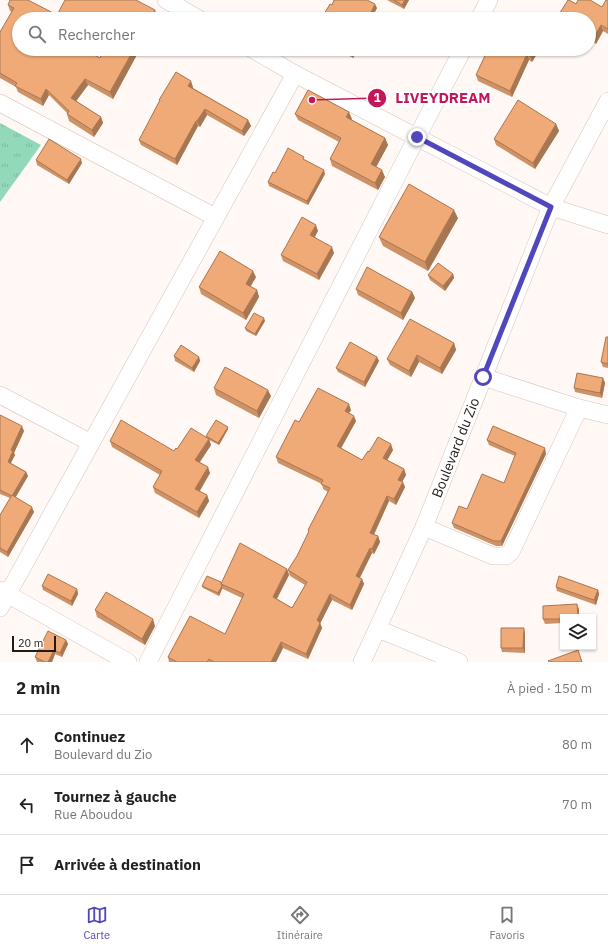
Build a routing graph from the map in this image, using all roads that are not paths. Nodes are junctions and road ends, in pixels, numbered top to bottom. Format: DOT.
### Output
graph roads {
  1 [pos="166,0"];
  2 [pos="489,0"];
  3 [pos="187,12"];
  4 [pos="483,12"];
  5 [pos="264,56"];
  6 [pos="459,56"];
  7 [pos="295,74"];
  8 [pos="608,102"];
  9 [pos="0,103"];
  10 [pos="417,137"];
  11 [pos="551,207"];
  12 [pos="216,217"];
  13 [pos="608,224"];
  14 [pos="483,377"];
  15 [pos="0,395"];
  16 [pos="579,408"];
  17 [pos="608,415"];
  18 [pos="91,443"];
  19 [pos="424,527"];
  20 [pos="3,597"];
  21 [pos="378,629"];
  22 [pos="128,662"];
  23 [pos="148,662"];
  24 [pos="362,662"];
  25 [pos="459,662"];
  1 -- 3 [label="street"];
  2 -- 4 [label="street"];
  5 -- 7 [label="street"];
  6 -- 10 [label="street"];
  7 -- 10 [label="street"];
  7 -- 12 [label="street"];
  8 -- 11 [label="street, Boulevard du Zio"];
  9 -- 12 [label="street"];
  10 -- 11 [label="street"];
  10 -- 23 [label="street"];
  11 -- 13 [label="street"];
  11 -- 14 [label="street, Boulevard du Zio"];
  12 -- 18 [label="street"];
  14 -- 16 [label="street"];
  14 -- 19 [label="street, Boulevard du Zio"];
  15 -- 18 [label="street"];
  16 -- 17 [label="street"];
  16 -- 19 [label="street"];
  18 -- 20 [label="street"];
  19 -- 21 [label="street, Boulevard du Zio"];
  20 -- 22 [label="street"];
  21 -- 24 [label="street, Boulevard du Zio"];
  21 -- 25 [label="street"];
}
